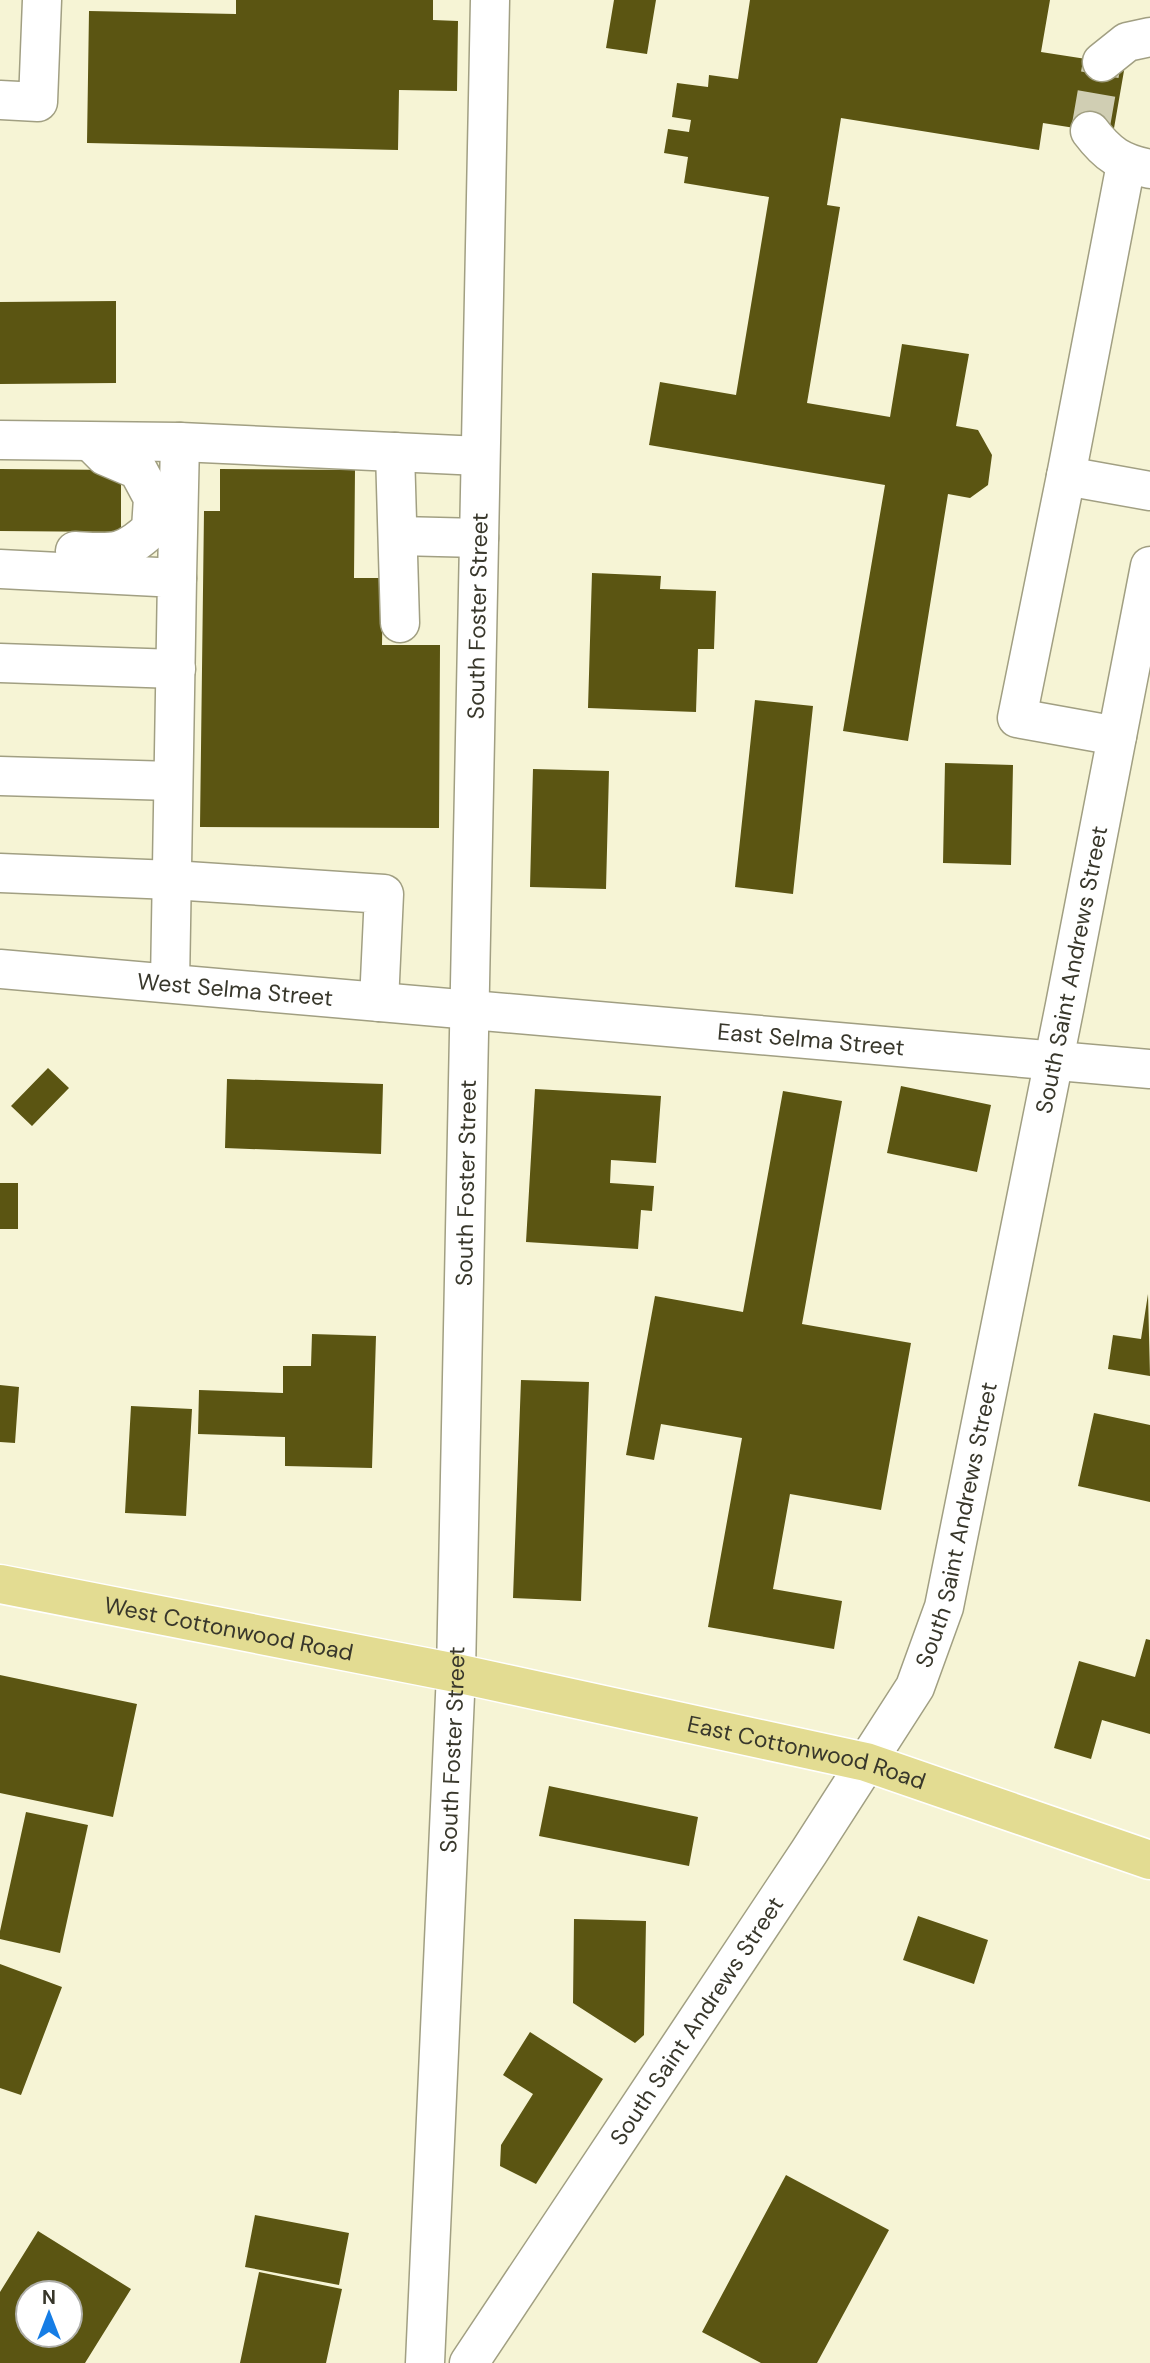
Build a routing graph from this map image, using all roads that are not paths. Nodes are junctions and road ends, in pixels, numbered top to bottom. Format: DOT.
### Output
graph roads {
  1 [pos="42,0"];
  2 [pos="489,0"];
  3 [pos="1150,37"];
  4 [pos="1102,62"];
  5 [pos="0,100"];
  6 [pos="1090,131"];
  7 [pos="1138,167"];
  8 [pos="0,440"];
  9 [pos="90,441"];
  10 [pos="180,442"];
  11 [pos="395,453"];
  12 [pos="480,456"];
  13 [pos="1066,476"];
  14 [pos="1150,491"];
  15 [pos="399,536"];
  16 [pos="479,537"];
  17 [pos="0,551"];
  18 [pos="1150,566"];
  19 [pos="0,569"];
  20 [pos="177,578"];
  21 [pos="400,622"];
  22 [pos="0,663"];
  23 [pos="176,669"];
  24 [pos="1129,721"];
  25 [pos="0,776"];
  26 [pos="172,781"];
  27 [pos="0,873"];
  28 [pos="172,880"];
  29 [pos="0,969"];
  30 [pos="170,984"];
  31 [pos="379,1002"];
  32 [pos="470,1010"];
  33 [pos="1054,1061"];
  34 [pos="1150,1069"];
  35 [pos="0,1584"];
  36 [pos="456,1673"];
  37 [pos="866,1762"];
  38 [pos="1150,1860"];
  39 [pos="425,2363"];
  40 [pos="469,2363"];
  1 -- 5 [label="street"];
  2 -- 12 [label="street, South Foster Street"];
  3 -- 4 [label="street"];
  6 -- 7 [label="street"];
  7 -- 13 [label="street"];
  8 -- 9 [label="street"];
  9 -- 10 [label="street"];
  9 -- 17 [label="street"];
  10 -- 11 [label="street"];
  10 -- 20 [label="street"];
  11 -- 12 [label="street"];
  11 -- 15 [label="street"];
  12 -- 16 [label="street, South Foster Street"];
  13 -- 14 [label="street"];
  13 -- 24 [label="street"];
  15 -- 16 [label="street"];
  15 -- 21 [label="street"];
  16 -- 32 [label="street, South Foster Street"];
  18 -- 24 [label="street, South Saint Andrews Street"];
  19 -- 20 [label="street"];
  20 -- 23 [label="street"];
  22 -- 23 [label="street"];
  23 -- 26 [label="street"];
  24 -- 33 [label="street, South Saint Andrews Street"];
  25 -- 26 [label="street"];
  26 -- 28 [label="street"];
  27 -- 28 [label="street"];
  28 -- 30 [label="street"];
  28 -- 31 [label="street"];
  29 -- 30 [label="street, West Selma Street"];
  30 -- 31 [label="street, West Selma Street"];
  31 -- 32 [label="street, West Selma Street"];
  32 -- 33 [label="street, East Selma Street"];
  32 -- 36 [label="street, South Foster Street"];
  33 -- 34 [label="street, East Selma Street"];
  33 -- 37 [label="street, South Saint Andrews Street"];
  35 -- 36 [label="main road, West Cottonwood Road"];
  36 -- 37 [label="main road, East Cottonwood Road"];
  36 -- 39 [label="street, South Foster Street"];
  37 -- 38 [label="main road, East Cottonwood Road"];
  37 -- 40 [label="street, South Saint Andrews Street"];
}
